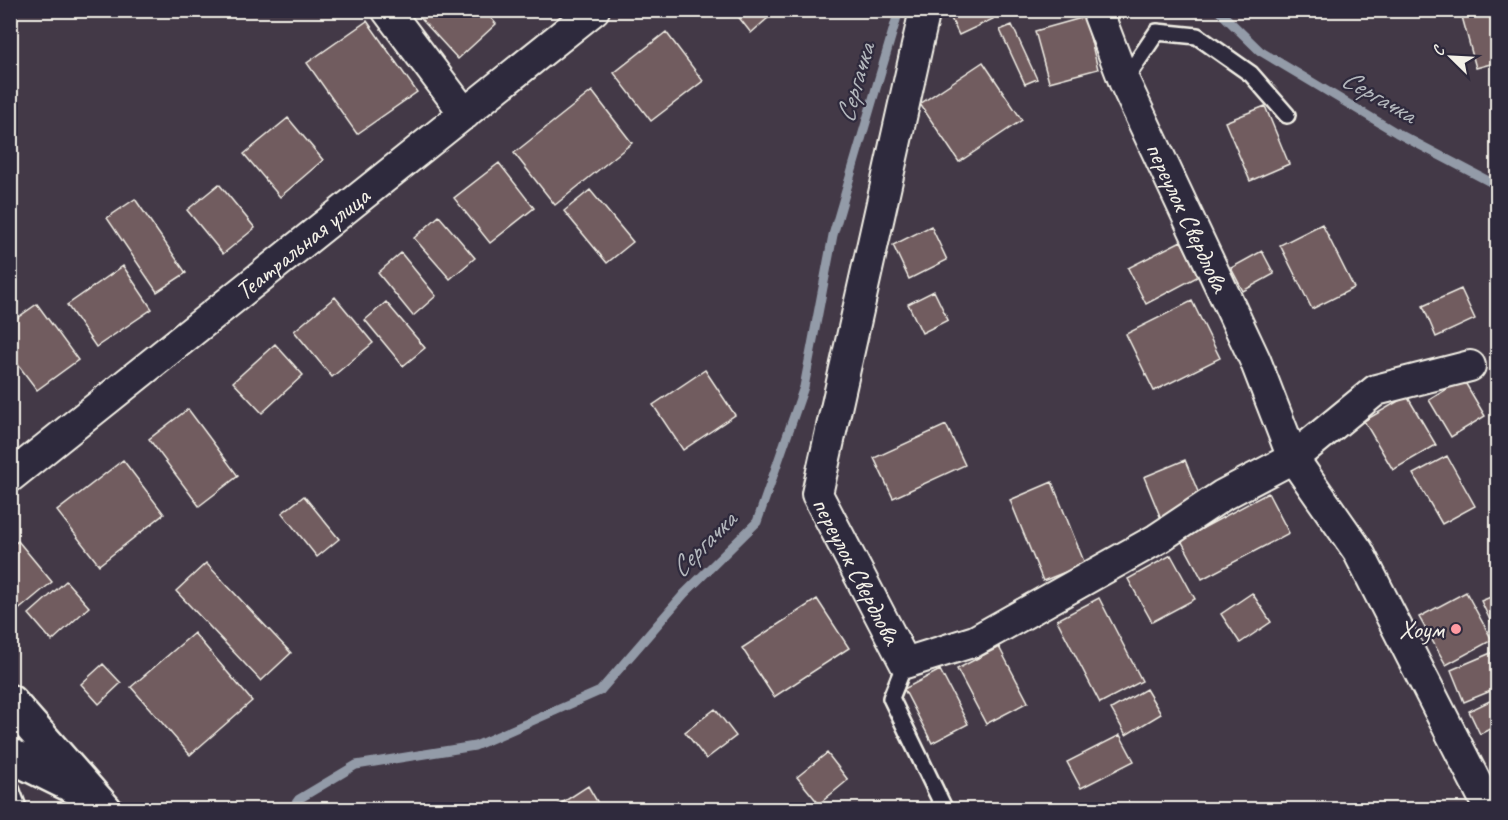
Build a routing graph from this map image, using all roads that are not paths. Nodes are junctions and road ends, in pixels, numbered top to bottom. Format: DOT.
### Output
graph roads {
  1 [pos="387,10"];
  2 [pos="594,10"];
  3 [pos="925,10"];
  4 [pos="1097,10"];
  5 [pos="1124,81"];
  6 [pos="465,114"];
  7 [pos="1287,115"];
  8 [pos="1470,366"];
  9 [pos="1293,458"];
  10 [pos="10,477"];
  11 [pos="905,663"];
  12 [pos="10,702"];
  13 [pos="10,755"];
  14 [pos="10,786"];
  15 [pos="98,802"];
  16 [pos="19,810"];
  17 [pos="945,810"];
  18 [pos="1490,810"];
  1 -- 6 [label="street"];
  2 -- 6 [label="street, Театральная улица"];
  3 -- 11 [label="street, переулок Свердлова"];
  4 -- 5 [label="street, переулок Свердлова"];
  5 -- 7 [label="lane"];
  5 -- 9 [label="street, переулок Свердлова"];
  6 -- 10 [label="street, Театральная улица"];
  8 -- 9 [label="street, переулок Свердлова"];
  9 -- 11 [label="street, переулок Свердлова"];
  9 -- 18 [label="street, переулок Свердлова"];
  11 -- 17 [label="lane"];
  12 -- 15 [label="street"];
  13 -- 15 [label="street"];
  14 -- 16 [label="lane"];
}
